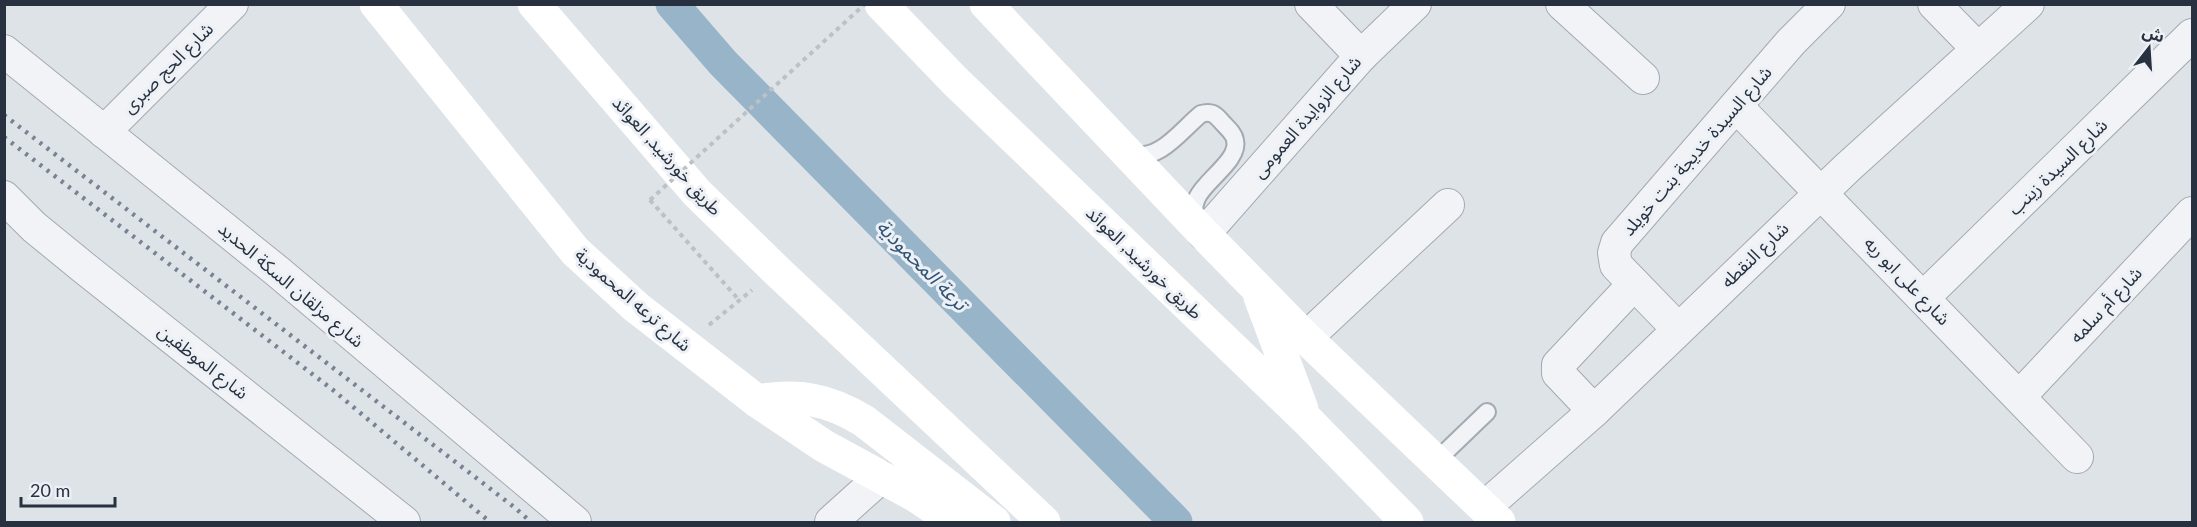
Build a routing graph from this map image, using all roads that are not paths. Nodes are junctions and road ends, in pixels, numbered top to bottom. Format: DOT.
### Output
graph roads {
  1 [pos="232,4"];
  2 [pos="376,4"];
  3 [pos="534,4"];
  4 [pos="881,4"];
  5 [pos="1311,4"];
  6 [pos="1415,4"];
  7 [pos="1562,4"];
  8 [pos="1935,4"];
  9 [pos="2028,4"];
  10 [pos="993,7"];
  11 [pos="1814,9"];
  12 [pos="2193,35"];
  13 [pos="1978,49"];
  14 [pos="4,51"];
  15 [pos="1361,56"];
  16 [pos="1643,78"];
  17 [pos="1736,106"];
  18 [pos="104,132"];
  19 [pos="1125,151"];
  20 [pos="1820,193"];
  21 [pos="4,197"];
  22 [pos="1448,204"];
  23 [pos="2193,213"];
  24 [pos="1198,228"];
  25 [pos="1634,284"];
  26 [pos="1256,287"];
  27 [pos="1923,298"];
  28 [pos="1678,329"];
  29 [pos="1306,338"];
  30 [pos="2019,397"];
  31 [pos="757,401"];
  32 [pos="1594,411"];
  33 [pos="1486,412"];
  34 [pos="1306,419"];
  35 [pos="2077,457"];
  36 [pos="1436,461"];
  37 [pos="881,477"];
  38 [pos="1492,515"];
  39 [pos="404,522"];
  40 [pos="575,522"];
  41 [pos="831,522"];
  42 [pos="955,522"];
  43 [pos="994,522"];
  44 [pos="1044,522"];
  45 [pos="1407,522"];
  1 -- 18 [label="street, شارع الحج صبرى"];
  2 -- 31 [label="main road, شارع ترعه المحمودية"];
  3 -- 44 [label="main road, طريق خورشيد, العوائد"];
  4 -- 34 [label="main road, طريق خورشيد, العوائد"];
  5 -- 15 [label="street"];
  6 -- 15 [label="street, شارع الزوايدة العمومى"];
  7 -- 16 [label="street"];
  8 -- 13 [label="street"];
  9 -- 13 [label="street, شارع النقطه"];
  10 -- 19 [label="main road"];
  11 -- 17 [label="street, شارع السيدة خديجة بنت خويلد"];
  12 -- 27 [label="street, شارع السيدة زينب"];
  13 -- 20 [label="street, شارع النقطه"];
  14 -- 18 [label="street, شارع مزلقان السكة الحديد"];
  15 -- 24 [label="street, شارع الزوايدة العمومى"];
  17 -- 20 [label="street, شارع على ابو ريه"];
  17 -- 25 [label="street, شارع السيدة خديجة بنت خويلد"];
  18 -- 40 [label="street, شارع مزلقان السكة الحديد"];
  19 -- 24 [label="main road"];
  19 -- 24 [label="lane"];
  20 -- 27 [label="street, شارع على ابو ريه"];
  20 -- 28 [label="street, شارع النقطه"];
  21 -- 39 [label="street, شارع الموظفين"];
  22 -- 29 [label="street"];
  23 -- 30 [label="street, شارع أم سلمه"];
  24 -- 26 [label="main road"];
  25 -- 28 [label="street, شارع السيدة خديجة بنت خويلد"];
  25 -- 32 [label="street"];
  26 -- 29 [label="main road"];
  26 -- 34 [label="main road"];
  27 -- 30 [label="street, شارع على ابو ريه"];
  28 -- 32 [label="street, شارع النقطه"];
  29 -- 36 [label="main road"];
  30 -- 35 [label="street, شارع على ابو ريه"];
  31 -- 37 [label="main road, شارع ترعه المحمودية"];
  31 -- 43 [label="main road"];
  32 -- 38 [label="street, شارع النقطه"];
  33 -- 36 [label="lane"];
  34 -- 45 [label="main road, طريق خورشيد, العوائد"];
  36 -- 38 [label="main road"];
  37 -- 41 [label="street"];
  37 -- 42 [label="main road, شارع ترعه المحمودية"];
}
